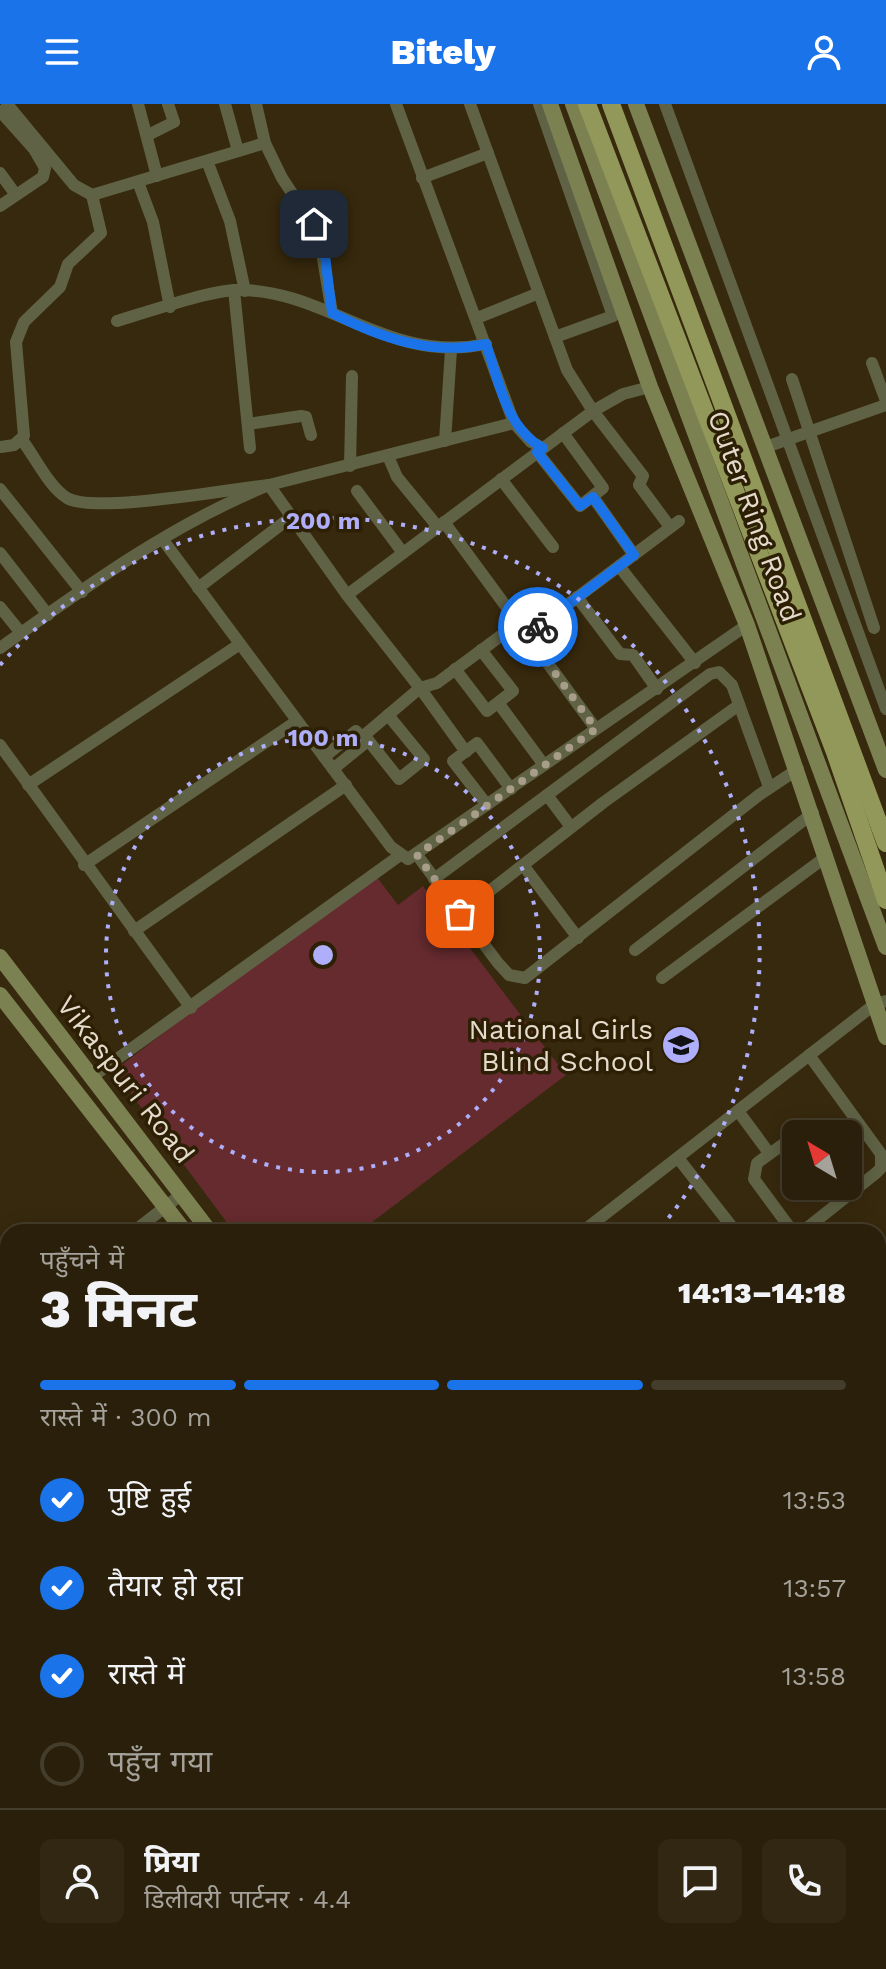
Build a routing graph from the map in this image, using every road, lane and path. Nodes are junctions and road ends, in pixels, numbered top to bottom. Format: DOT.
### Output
graph roads {
  1 [pos="7,104"];
  2 [pos="138,104"];
  3 [pos="168,104"];
  4 [pos="225,104"];
  5 [pos="256,104"];
  6 [pos="396,104"];
  7 [pos="470,104"];
  8 [pos="539,104"];
  9 [pos="550,104"];
  10 [pos="600,104"];
  11 [pos="611,104"];
  12 [pos="636,104"];
  13 [pos="665,104"];
  14 [pos="579,107"];
  15 [pos="0,111"];
  16 [pos="148,135"];
  17 [pos="265,143"];
  18 [pos="238,151"];
  19 [pos="488,153"];
  20 [pos="207,161"];
  21 [pos="0,173"];
  22 [pos="157,176"];
  23 [pos="422,178"];
  24 [pos="138,182"];
  25 [pos="16,195"];
  26 [pos="92,195"];
  27 [pos="0,206"];
  28 [pos="240,290"];
  29 [pos="539,293"];
  30 [pos="170,307"];
  31 [pos="332,313"];
  32 [pos="477,318"];
  33 [pos="117,321"];
  34 [pos="555,337"];
  35 [pos="486,344"];
  36 [pos="451,350"];
  37 [pos="872,363"];
  38 [pos="352,376"];
  39 [pos="792,379"];
  40 [pos="650,387"];
  41 [pos="886,403"];
  42 [pos="593,411"];
  43 [pos="514,423"];
  44 [pos="248,424"];
  45 [pos="563,433"];
  46 [pos="809,433"];
  47 [pos="0,434"];
  48 [pos="311,435"];
  49 [pos="786,439"];
  50 [pos="22,440"];
  51 [pos="445,441"];
  52 [pos="0,447"];
  53 [pos="766,447"];
  54 [pos="250,448"];
  55 [pos="540,450"];
  56 [pos="388,456"];
  57 [pos="350,466"];
  58 [pos="501,479"];
  59 [pos="269,485"];
  60 [pos="0,489"];
  61 [pos="357,491"];
  62 [pos="593,497"];
  63 [pos="291,517"];
  64 [pos="441,524"];
  65 [pos="163,540"];
  66 [pos="553,547"];
  67 [pos="0,553"];
  68 [pos="403,553"];
  69 [pos="634,555"];
  70 [pos="619,566"];
  71 [pos="198,588"];
  72 [pos="82,592"];
  73 [pos="347,595"];
  74 [pos="577,597"];
  75 [pos="0,607"];
  76 [pos="48,615"];
  77 [pos="518,623"];
  78 [pos="747,625"];
  79 [pos="880,625"];
  80 [pos="21,633"];
  81 [pos="858,634"];
  82 [pos="527,635"];
  83 [pos="240,644"];
  84 [pos="0,648"];
  85 [pos="481,650"];
  86 [pos="695,663"];
  87 [pos="455,669"];
  88 [pos="882,686"];
  89 [pos="420,688"];
  90 [pos="657,689"];
  91 [pos="499,704"];
  92 [pos="739,705"];
  93 [pos="886,709"];
  94 [pos="388,715"];
  95 [pos="297,721"];
  96 [pos="596,729"];
  97 [pos="362,736"];
  98 [pos="0,745"];
  99 [pos="466,752"];
  100 [pos="324,757"];
  101 [pos="544,765"];
  102 [pos="333,769"];
  103 [pos="798,769"];
  104 [pos="886,770"];
  105 [pos="28,785"];
  106 [pos="346,785"];
  107 [pos="769,787"];
  108 [pos="511,789"];
  109 [pos="547,795"];
  110 [pos="487,805"];
  111 [pos="813,813"];
  112 [pos="571,827"];
  113 [pos="886,843"];
  114 [pos="417,855"];
  115 [pos="399,856"];
  116 [pos="827,856"];
  117 [pos="84,865"];
  118 [pos="523,865"];
  119 [pos="434,879"];
  120 [pos="886,900"];
  121 [pos="460,914"];
  122 [pos="880,916"];
  123 [pos="134,931"];
  124 [pos="578,938"];
  125 [pos="886,947"];
  126 [pos="635,950"];
  127 [pos="0,957"];
  128 [pos="662,978"];
  129 [pos="0,995"];
  130 [pos="880,1002"];
  131 [pos="191,1008"];
  132 [pos="886,1037"];
  133 [pos="809,1055"];
  134 [pos="92,1077"];
  135 [pos="738,1111"];
  136 [pos="856,1120"];
  137 [pos="862,1128"];
  138 [pos="782,1144"];
  139 [pos="769,1153"];
  140 [pos="678,1158"];
  141 [pos="862,1180"];
  142 [pos="182,1194"];
  143 [pos="835,1200"];
  144 [pos="166,1207"];
  145 [pos="144,1224"];
  146 [pos="178,1224"];
  147 [pos="204,1224"];
  148 [pos="592,1224"];
  149 [pos="730,1224"];
  150 [pos="787,1224"];
  151 [pos="810,1224"];
  1 -- 26 [label="street"];
  2 -- 16 [label="street"];
  3 -- 16 [label="street"];
  4 -- 18 [label="street"];
  5 -- 17 [label="street"];
  6 -- 23 [label="street"];
  7 -- 19 [label="street"];
  8 -- 34 [label="street"];
  9 -- 40 [label="street"];
  10 -- 14 [label="street"];
  11 -- 113 [label="main road, Outer Ring Road"];
  12 -- 53 [label="street, Outer Ring Road"];
  13 -- 49 [label="street"];
  14 -- 120 [label="main road, Outer Ring Road, bridge"];
  14 -- 122 [label="street, Outer Ring Road"];
  15 -- 25 [label="street"];
  16 -- 22 [label="street"];
  17 -- 18 [label="street"];
  17 -- 31 [label="street"];
  18 -- 20 [label="street"];
  19 -- 23 [label="street"];
  19 -- 29 [label="street"];
  20 -- 22 [label="street"];
  20 -- 28 [label="street"];
  21 -- 25 [label="street"];
  22 -- 24 [label="street"];
  23 -- 32 [label="street"];
  24 -- 26 [label="street"];
  24 -- 30 [label="street"];
  25 -- 27 [label="street"];
  26 -- 50 [label="street"];
  28 -- 30 [label="street"];
  28 -- 31 [label="street"];
  28 -- 44 [label="street"];
  29 -- 32 [label="street"];
  29 -- 34 [label="street"];
  30 -- 33 [label="street"];
  31 -- 36 [label="street"];
  32 -- 35 [label="street"];
  34 -- 42 [label="street"];
  35 -- 36 [label="street"];
  35 -- 43 [label="street"];
  36 -- 51 [label="street"];
  37 -- 41 [label="street"];
  38 -- 57 [label="street"];
  39 -- 46 [label="street"];
  40 -- 42 [label="street"];
  40 -- 78 [label="street"];
  41 -- 46 [label="street"];
  42 -- 45 [label="street"];
  42 -- 69 [label="street"];
  43 -- 51 [label="street"];
  43 -- 55 [label="street"];
  44 -- 48 [label="street"];
  44 -- 54 [label="street"];
  45 -- 55 [label="street"];
  45 -- 62 [label="street"];
  46 -- 49 [label="street"];
  46 -- 79 [label="street"];
  47 -- 52 [label="street"];
  49 -- 53 [label="street"];
  49 -- 81 [label="street"];
  50 -- 52 [label="street"];
  50 -- 59 [label="street"];
  51 -- 56 [label="street"];
  53 -- 104 [label="street, Outer Ring Road"];
  55 -- 58 [label="street"];
  55 -- 62 [label="street"];
  56 -- 57 [label="street"];
  56 -- 64 [label="street"];
  57 -- 59 [label="street"];
  58 -- 64 [label="street"];
  58 -- 66 [label="street"];
  59 -- 63 [label="street"];
  59 -- 65 [label="street"];
  60 -- 72 [label="street"];
  61 -- 68 [label="street"];
  62 -- 69 [label="street"];
  63 -- 71 [label="street"];
  63 -- 73 [label="street"];
  64 -- 68 [label="street"];
  64 -- 77 [label="street"];
  65 -- 71 [label="street"];
  65 -- 72 [label="street"];
  67 -- 76 [label="street"];
  68 -- 73 [label="street"];
  69 -- 70 [label="street"];
  70 -- 74 [label="street"];
  70 -- 86 [label="street"];
  71 -- 83 [label="street"];
  72 -- 76 [label="street"];
  73 -- 89 [label="street"];
  74 -- 82 [label="street"];
  74 -- 90 [label="street"];
  75 -- 80 [label="street"];
  76 -- 80 [label="street"];
  77 -- 82 [label="street"];
  77 -- 85 [label="street"];
  78 -- 86 [label="street"];
  78 -- 103 [label="street"];
  79 -- 81 [label="street"];
  80 -- 84 [label="street"];
  81 -- 88 [label="street"];
  82 -- 96 [label="street"];
  83 -- 95 [label="street"];
  83 -- 105 [label="street"];
  85 -- 87 [label="street"];
  85 -- 91 [label="street"];
  86 -- 90 [label="street"];
  87 -- 89 [label="street"];
  87 -- 91 [label="street"];
  88 -- 93 [label="street"];
  89 -- 94 [label="street"];
  89 -- 99 [label="street"];
  90 -- 96 [label="street"];
  91 -- 101 [label="street"];
  92 -- 107 [label="street"];
  92 -- 109 [label="street"];
  92 -- 112 [label="street"];
  94 -- 97 [label="street"];
  94 -- 97 [label="street"];
  95 -- 100 [label="street"];
  95 -- 117 [label="street"];
  96 -- 101 [label="street"];
  97 -- 100 [label="street"];
  97 -- 102 [label="street"];
  98 -- 105 [label="street"];
  99 -- 108 [label="street"];
  99 -- 110 [label="street"];
  100 -- 102 [label="street"];
  101 -- 108 [label="street"];
  102 -- 106 [label="street"];
  103 -- 107 [label="street"];
  103 -- 111 [label="street"];
  105 -- 117 [label="street"];
  106 -- 115 [label="street"];
  106 -- 123 [label="street"];
  107 -- 124 [label="street"];
  108 -- 110 [label="street"];
  109 -- 112 [label="street"];
  109 -- 119 [label="street"];
  110 -- 114 [label="street"];
  111 -- 116 [label="street"];
  111 -- 126 [label="street"];
  112 -- 118 [label="street"];
  114 -- 115 [label="street"];
  114 -- 119 [label="street"];
  115 -- 131 [label="street"];
  116 -- 128 [label="street"];
  116 -- 130 [label="street"];
  117 -- 123 [label="street"];
  118 -- 121 [label="street"];
  118 -- 124 [label="street"];
  119 -- 121 [label="street"];
  121 -- 124 [label="street"];
  122 -- 125 [label="street, Outer Ring Road"];
  123 -- 131 [label="street"];
  127 -- 134 [label="street, Vikaspuri Road"];
  129 -- 144 [label="street, Vikaspuri Road"];
  130 -- 132 [label="street"];
  130 -- 133 [label="street"];
  131 -- 134 [label="street"];
  133 -- 135 [label="street"];
  133 -- 136 [label="street"];
  134 -- 142 [label="street, Vikaspuri Road"];
  135 -- 139 [label="street"];
  135 -- 140 [label="street"];
  137 -- 141 [label="street"];
  138 -- 139 [label="street"];
  139 -- 150 [label="street"];
  140 -- 148 [label="street"];
  140 -- 149 [label="street"];
  142 -- 144 [label="street"];
  142 -- 147 [label="street, Vikaspuri Road"];
  143 -- 151 [label="street"];
  144 -- 145 [label="street"];
  144 -- 146 [label="street, Vikaspuri Road"];
}
